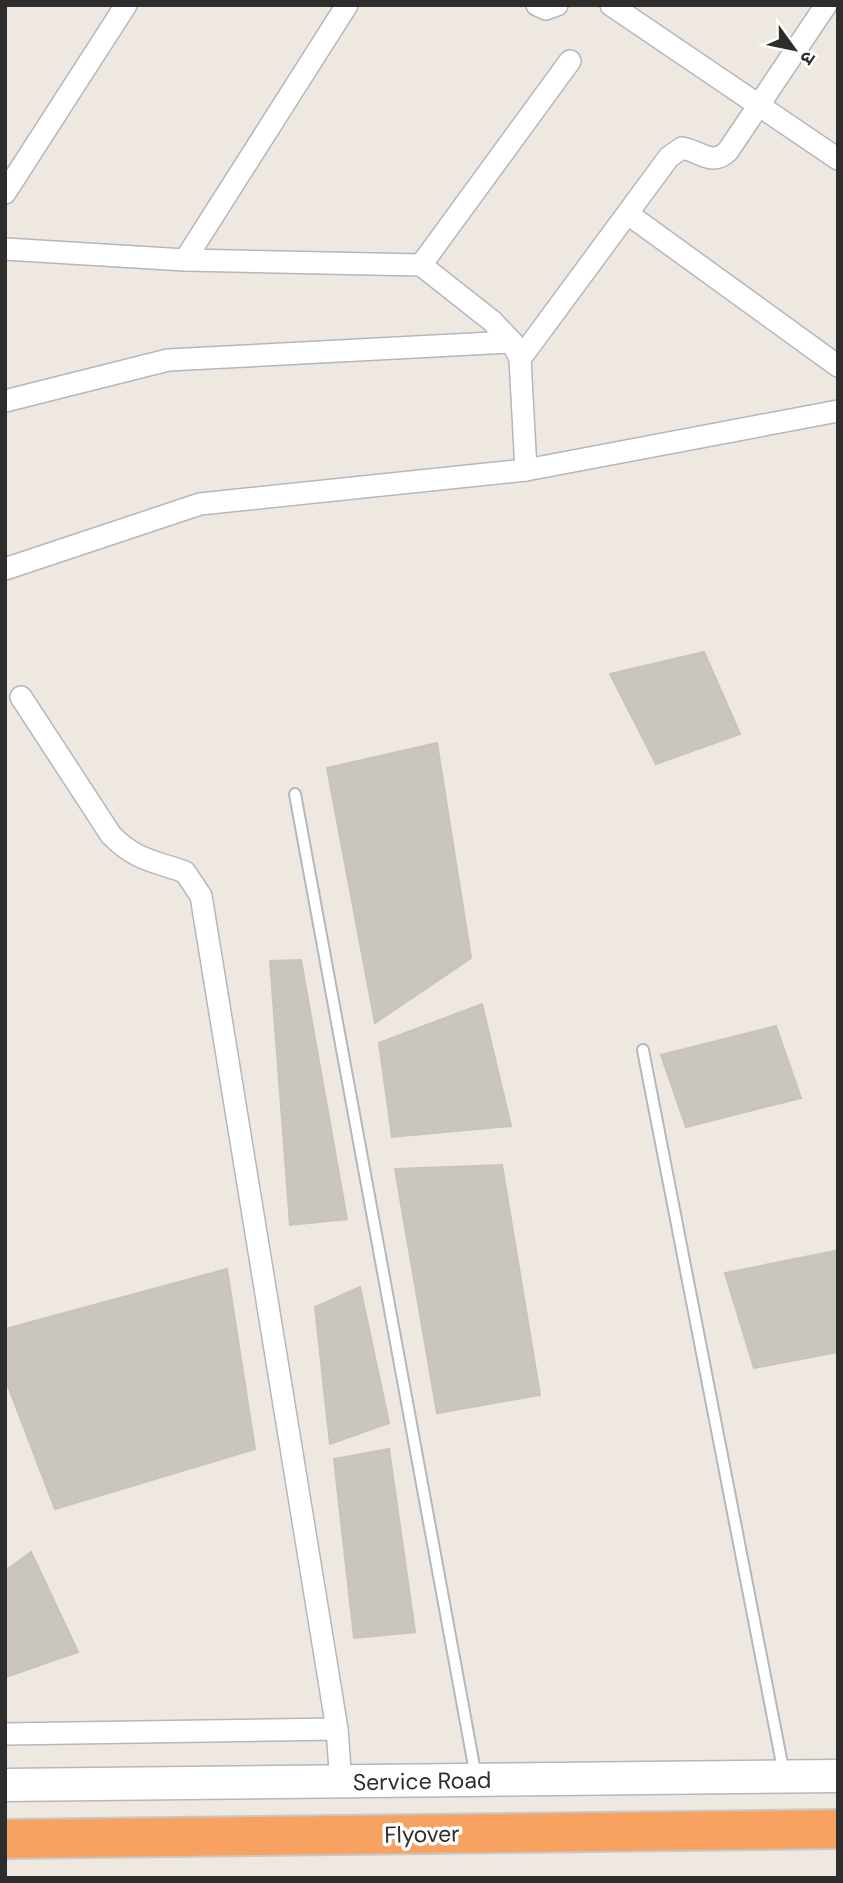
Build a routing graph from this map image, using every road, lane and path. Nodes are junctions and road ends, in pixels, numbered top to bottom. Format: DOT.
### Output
graph roads {
  1 [pos="126,5"];
  2 [pos="347,5"];
  3 [pos="537,5"];
  4 [pos="557,5"];
  5 [pos="611,5"];
  6 [pos="826,5"];
  7 [pos="570,61"];
  8 [pos="758,105"];
  9 [pos="838,159"];
  10 [pos="5,193"];
  11 [pos="628,214"];
  12 [pos="5,249"];
  13 [pos="185,260"];
  14 [pos="421,265"];
  15 [pos="516,351"];
  16 [pos="838,366"];
  17 [pos="5,401"];
  18 [pos="838,411"];
  19 [pos="526,470"];
  20 [pos="5,569"];
  21 [pos="21,697"];
  22 [pos="295,794"];
  23 [pos="643,1049"];
  24 [pos="337,1729"];
  25 [pos="5,1734"];
  26 [pos="838,1776"];
  27 [pos="784,1777"];
  28 [pos="477,1780"];
  29 [pos="341,1783"];
  30 [pos="5,1785"];
  31 [pos="838,1829"];
  32 [pos="5,1839"];
  1 -- 10 [label="street"];
  2 -- 13 [label="street"];
  3 -- 4 [label="street"];
  5 -- 8 [label="street"];
  6 -- 8 [label="street"];
  7 -- 14 [label="street"];
  8 -- 9 [label="street"];
  8 -- 11 [label="street"];
  11 -- 15 [label="street"];
  11 -- 16 [label="street"];
  12 -- 13 [label="street"];
  13 -- 14 [label="street"];
  14 -- 15 [label="street"];
  15 -- 17 [label="street"];
  15 -- 19 [label="street"];
  18 -- 19 [label="street"];
  19 -- 20 [label="street"];
  21 -- 24 [label="street"];
  22 -- 28 [label="lane"];
  23 -- 27 [label="lane"];
  24 -- 25 [label="street"];
  24 -- 29 [label="street"];
  26 -- 27 [label="street, Service Road"];
  27 -- 28 [label="street, Service Road"];
  28 -- 29 [label="street, Service Road"];
  29 -- 30 [label="street, Service Road"];
  31 -- 32 [label="highway, Flyover"];
}
